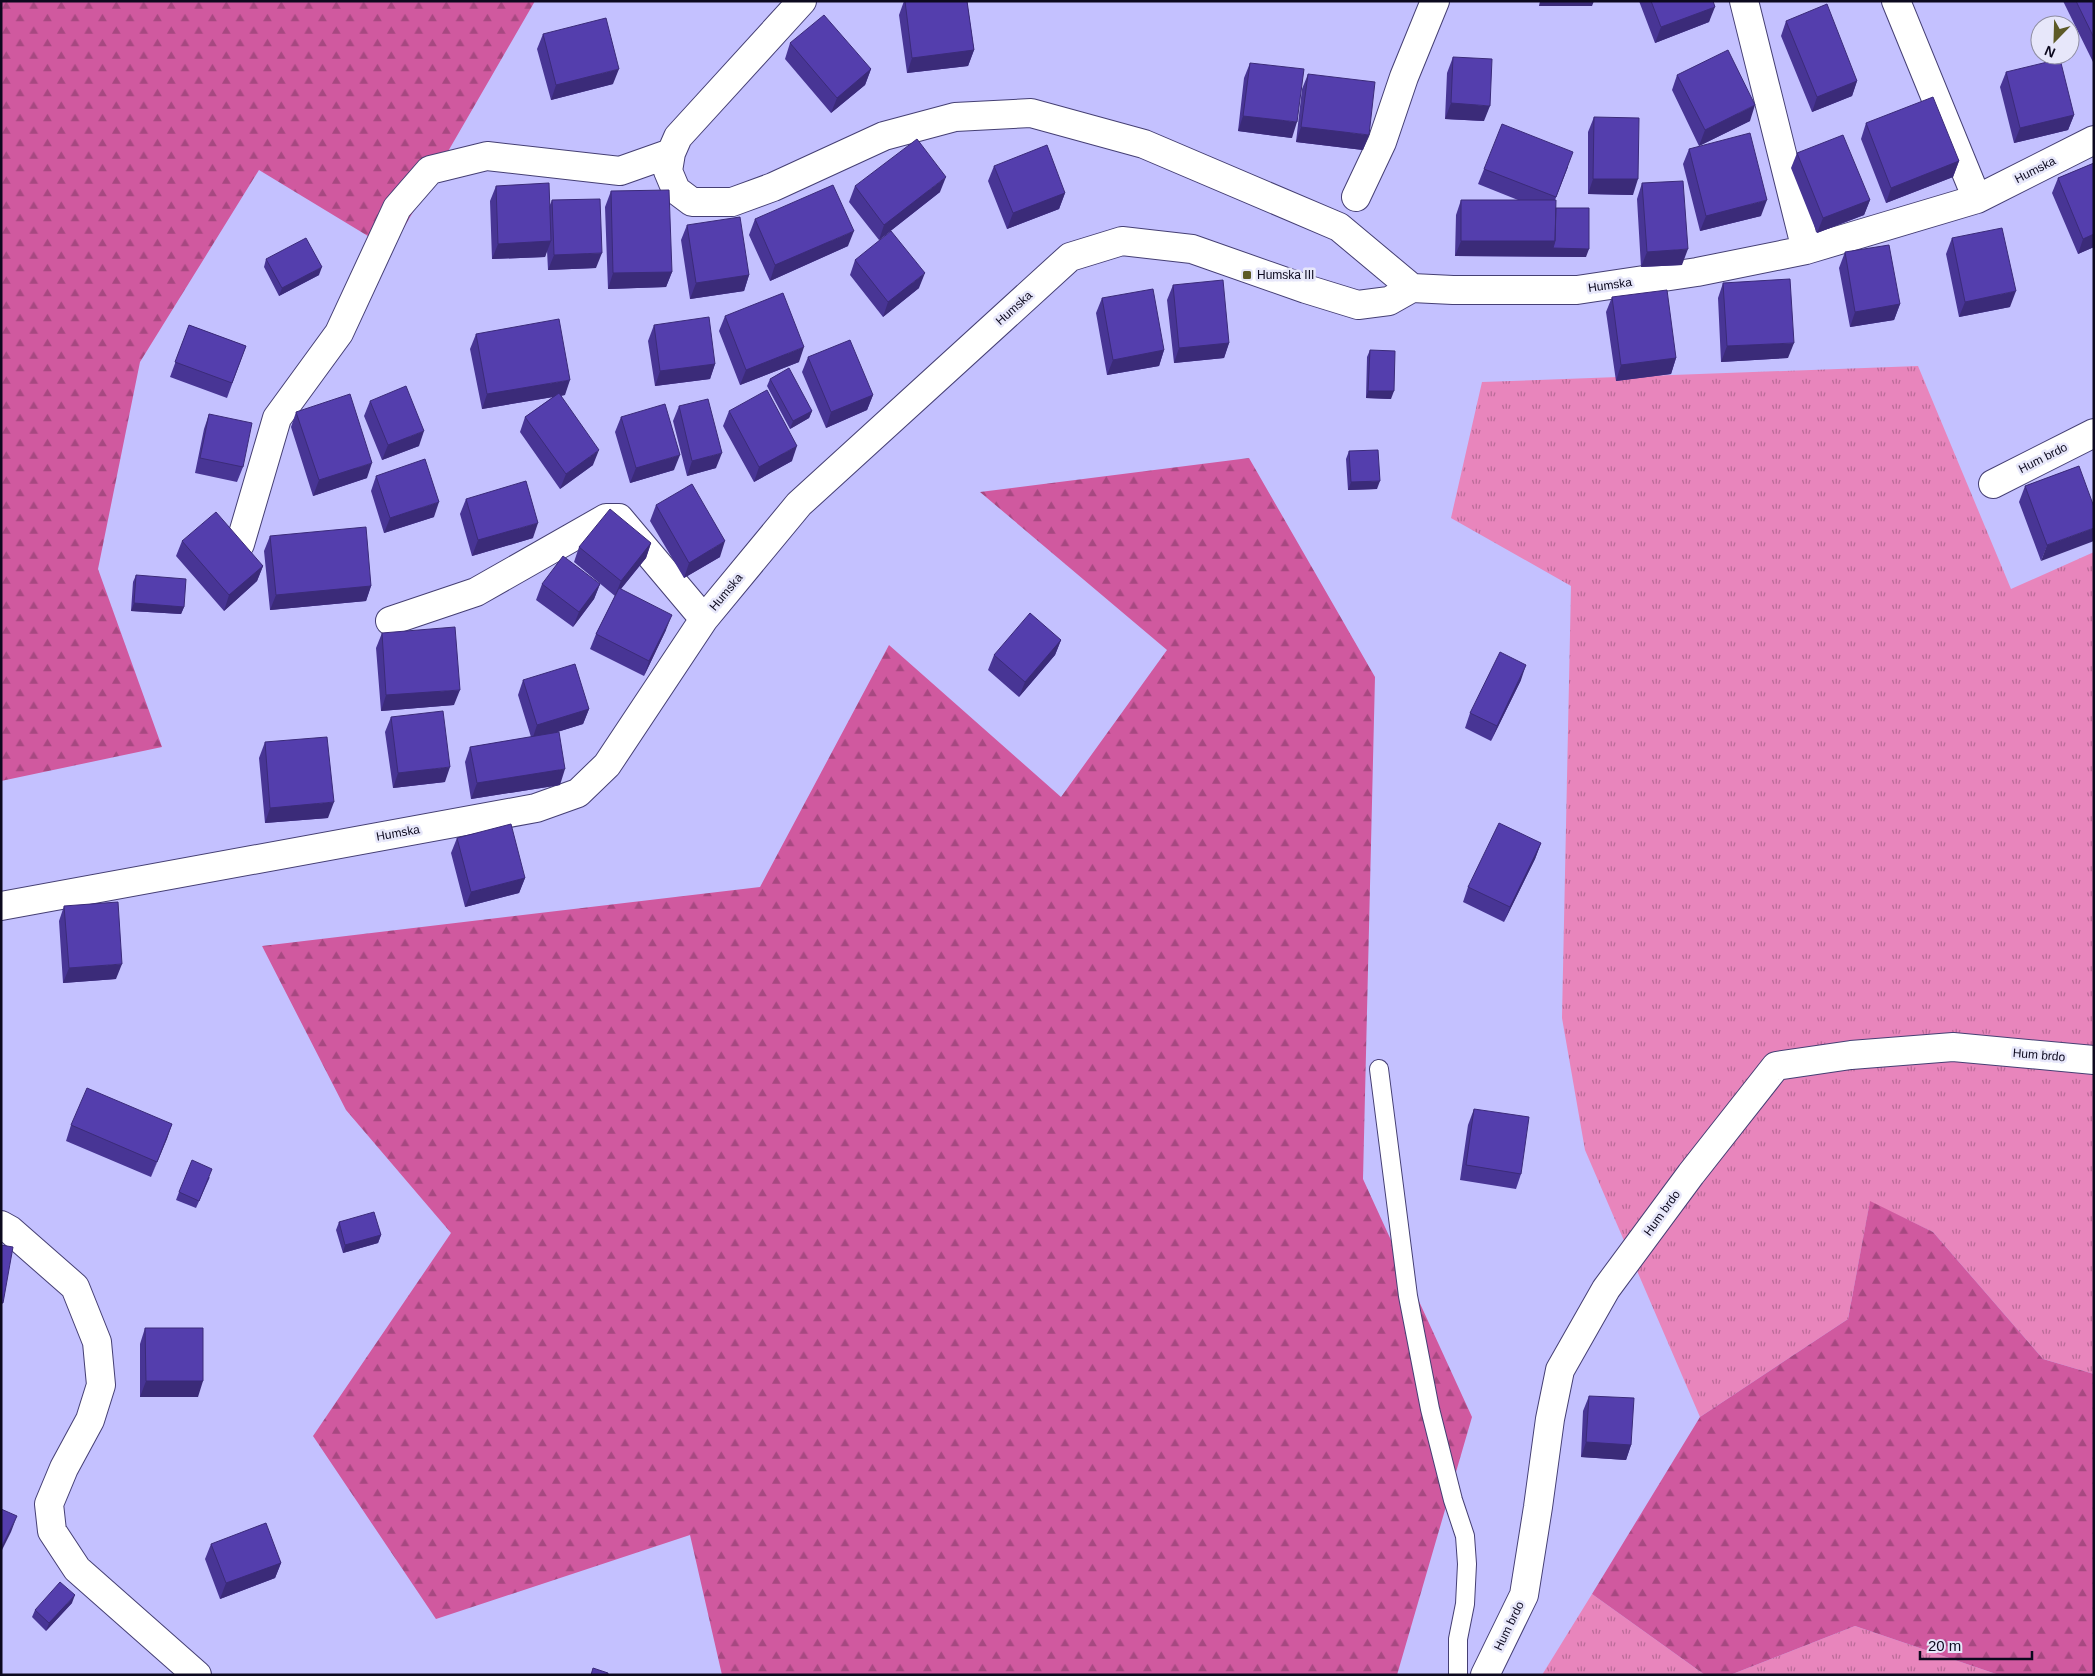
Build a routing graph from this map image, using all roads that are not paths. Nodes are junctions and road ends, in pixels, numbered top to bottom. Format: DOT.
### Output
graph roads {
  1 [pos="802,1"];
  2 [pos="1435,1"];
  3 [pos="1744,1"];
  4 [pos="1896,1"];
  5 [pos="2094,140"];
  6 [pos="671,153"];
  7 [pos="1356,197"];
  8 [pos="1977,200"];
  9 [pos="1806,250"];
  10 [pos="1412,288"];
  11 [pos="2094,433"];
  12 [pos="1993,484"];
  13 [pos="240,544"];
  14 [pos="704,619"];
  15 [pos="390,621"];
  16 [pos="1,906"];
  17 [pos="2094,1060"];
  18 [pos="1379,1069"];
  19 [pos="1,1226"];
  20 [pos="197,1675"];
  21 [pos="1458,1675"];
  22 [pos="1485,1675"];
  1 -- 6 [label="street"];
  2 -- 7 [label="street"];
  3 -- 9 [label="street"];
  4 -- 8 [label="street"];
  5 -- 8 [label="street, Humska"];
  6 -- 10 [label="street"];
  6 -- 13 [label="street"];
  8 -- 9 [label="street, Humska"];
  9 -- 10 [label="street, Humska"];
  10 -- 14 [label="street, Humska"];
  11 -- 12 [label="street, Hum brdo"];
  14 -- 15 [label="street"];
  14 -- 16 [label="street, Humska"];
  17 -- 22 [label="street, Hum brdo"];
  18 -- 21 [label="lane"];
  19 -- 20 [label="street"];
}
